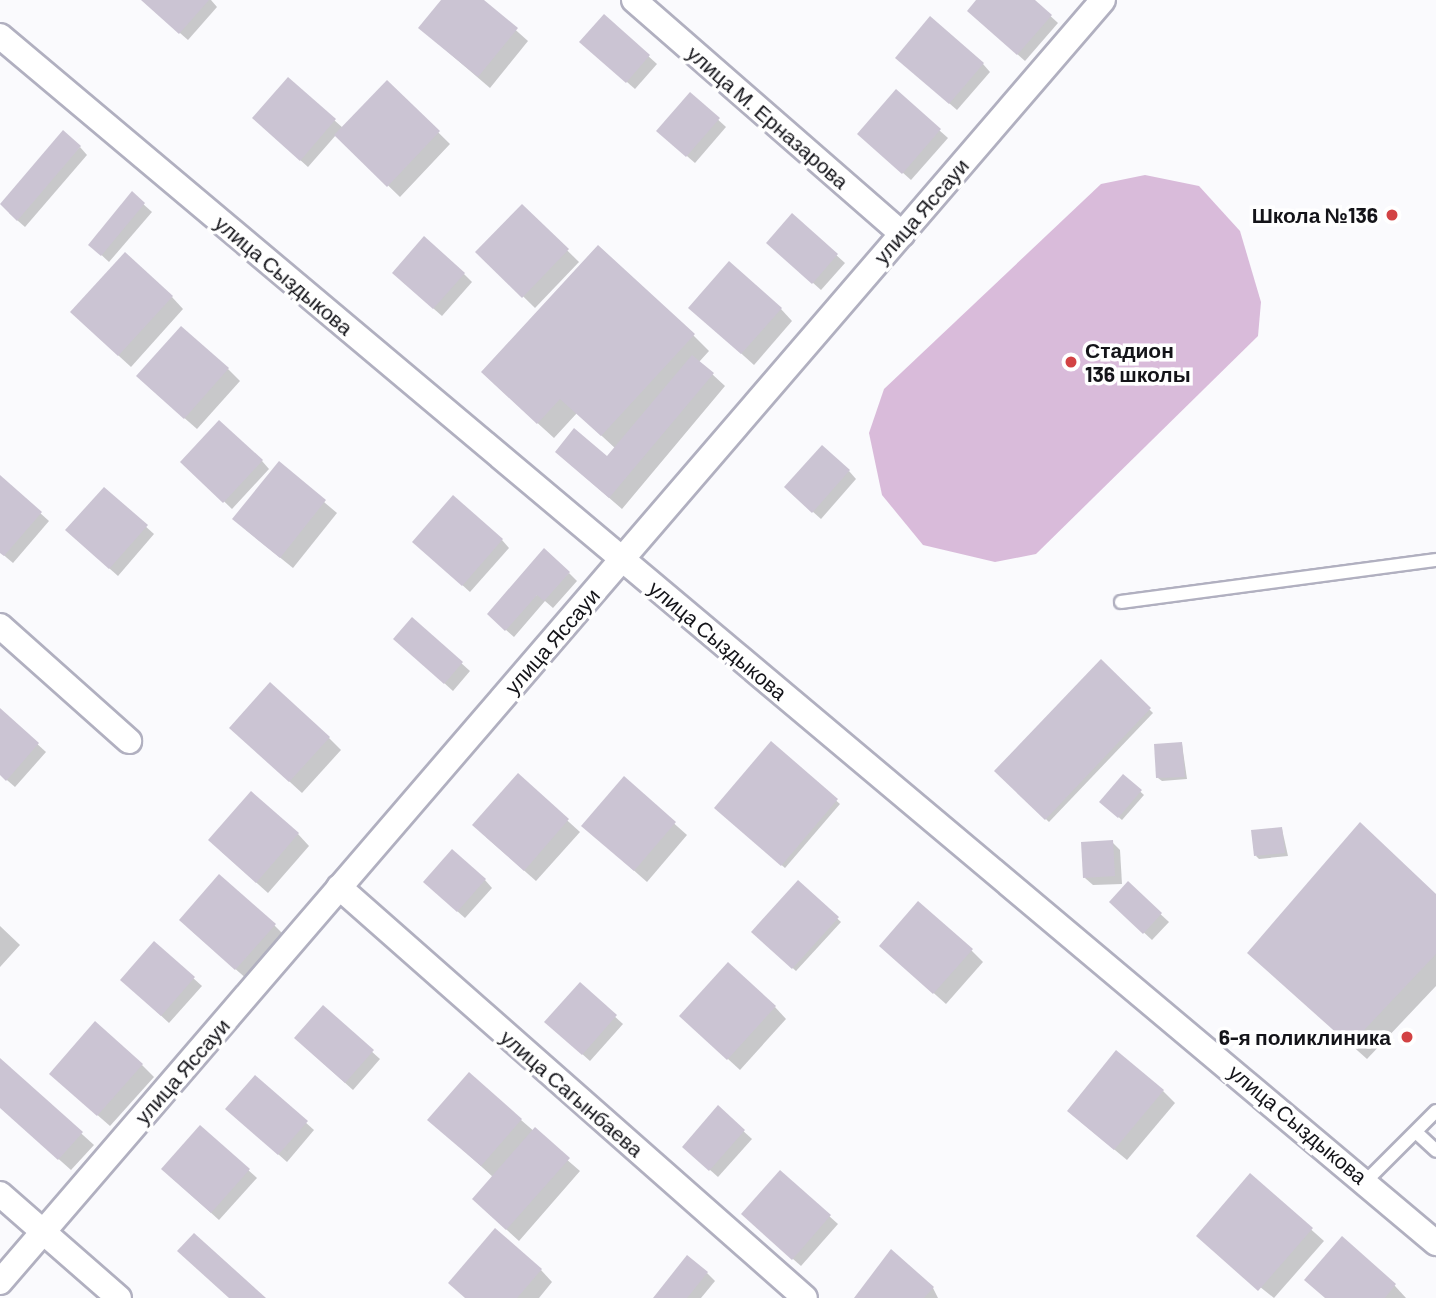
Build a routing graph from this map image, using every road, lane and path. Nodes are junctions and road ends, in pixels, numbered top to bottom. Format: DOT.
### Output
graph roads {
  1 [pos="634,0"];
  2 [pos="1103,0"];
  3 [pos="0,36"];
  4 [pos="902,234"];
  5 [pos="622,559"];
  6 [pos="1436,560"];
  7 [pos="1121,602"];
  8 [pos="0,626"];
  9 [pos="129,741"];
  10 [pos="340,887"];
  11 [pos="1436,1111"];
  12 [pos="1417,1133"];
  13 [pos="1436,1151"];
  14 [pos="1367,1181"];
  15 [pos="0,1194"];
  16 [pos="44,1231"];
  17 [pos="1436,1243"];
  18 [pos="0,1282"];
  19 [pos="119,1298"];
  20 [pos="804,1298"];
  1 -- 4 [label="street, улица М. Ерназарова"];
  2 -- 4 [label="street, улица Яссауи"];
  3 -- 5 [label="street, улица Сыздыкова"];
  4 -- 5 [label="street, улица Яссауи"];
  5 -- 10 [label="street, улица Яссауи"];
  5 -- 14 [label="street, улица Сыздыкова"];
  6 -- 7 [label="lane"];
  8 -- 9 [label="street"];
  10 -- 16 [label="street, улица Яссауи"];
  10 -- 20 [label="street, улица Сагынбаева"];
  11 -- 12 [label="lane"];
  12 -- 13 [label="lane"];
  12 -- 14 [label="lane"];
  14 -- 17 [label="street, улица Сыздыкова"];
  15 -- 16 [label="street"];
  16 -- 18 [label="street, улица Яссауи"];
  16 -- 19 [label="street"];
}
